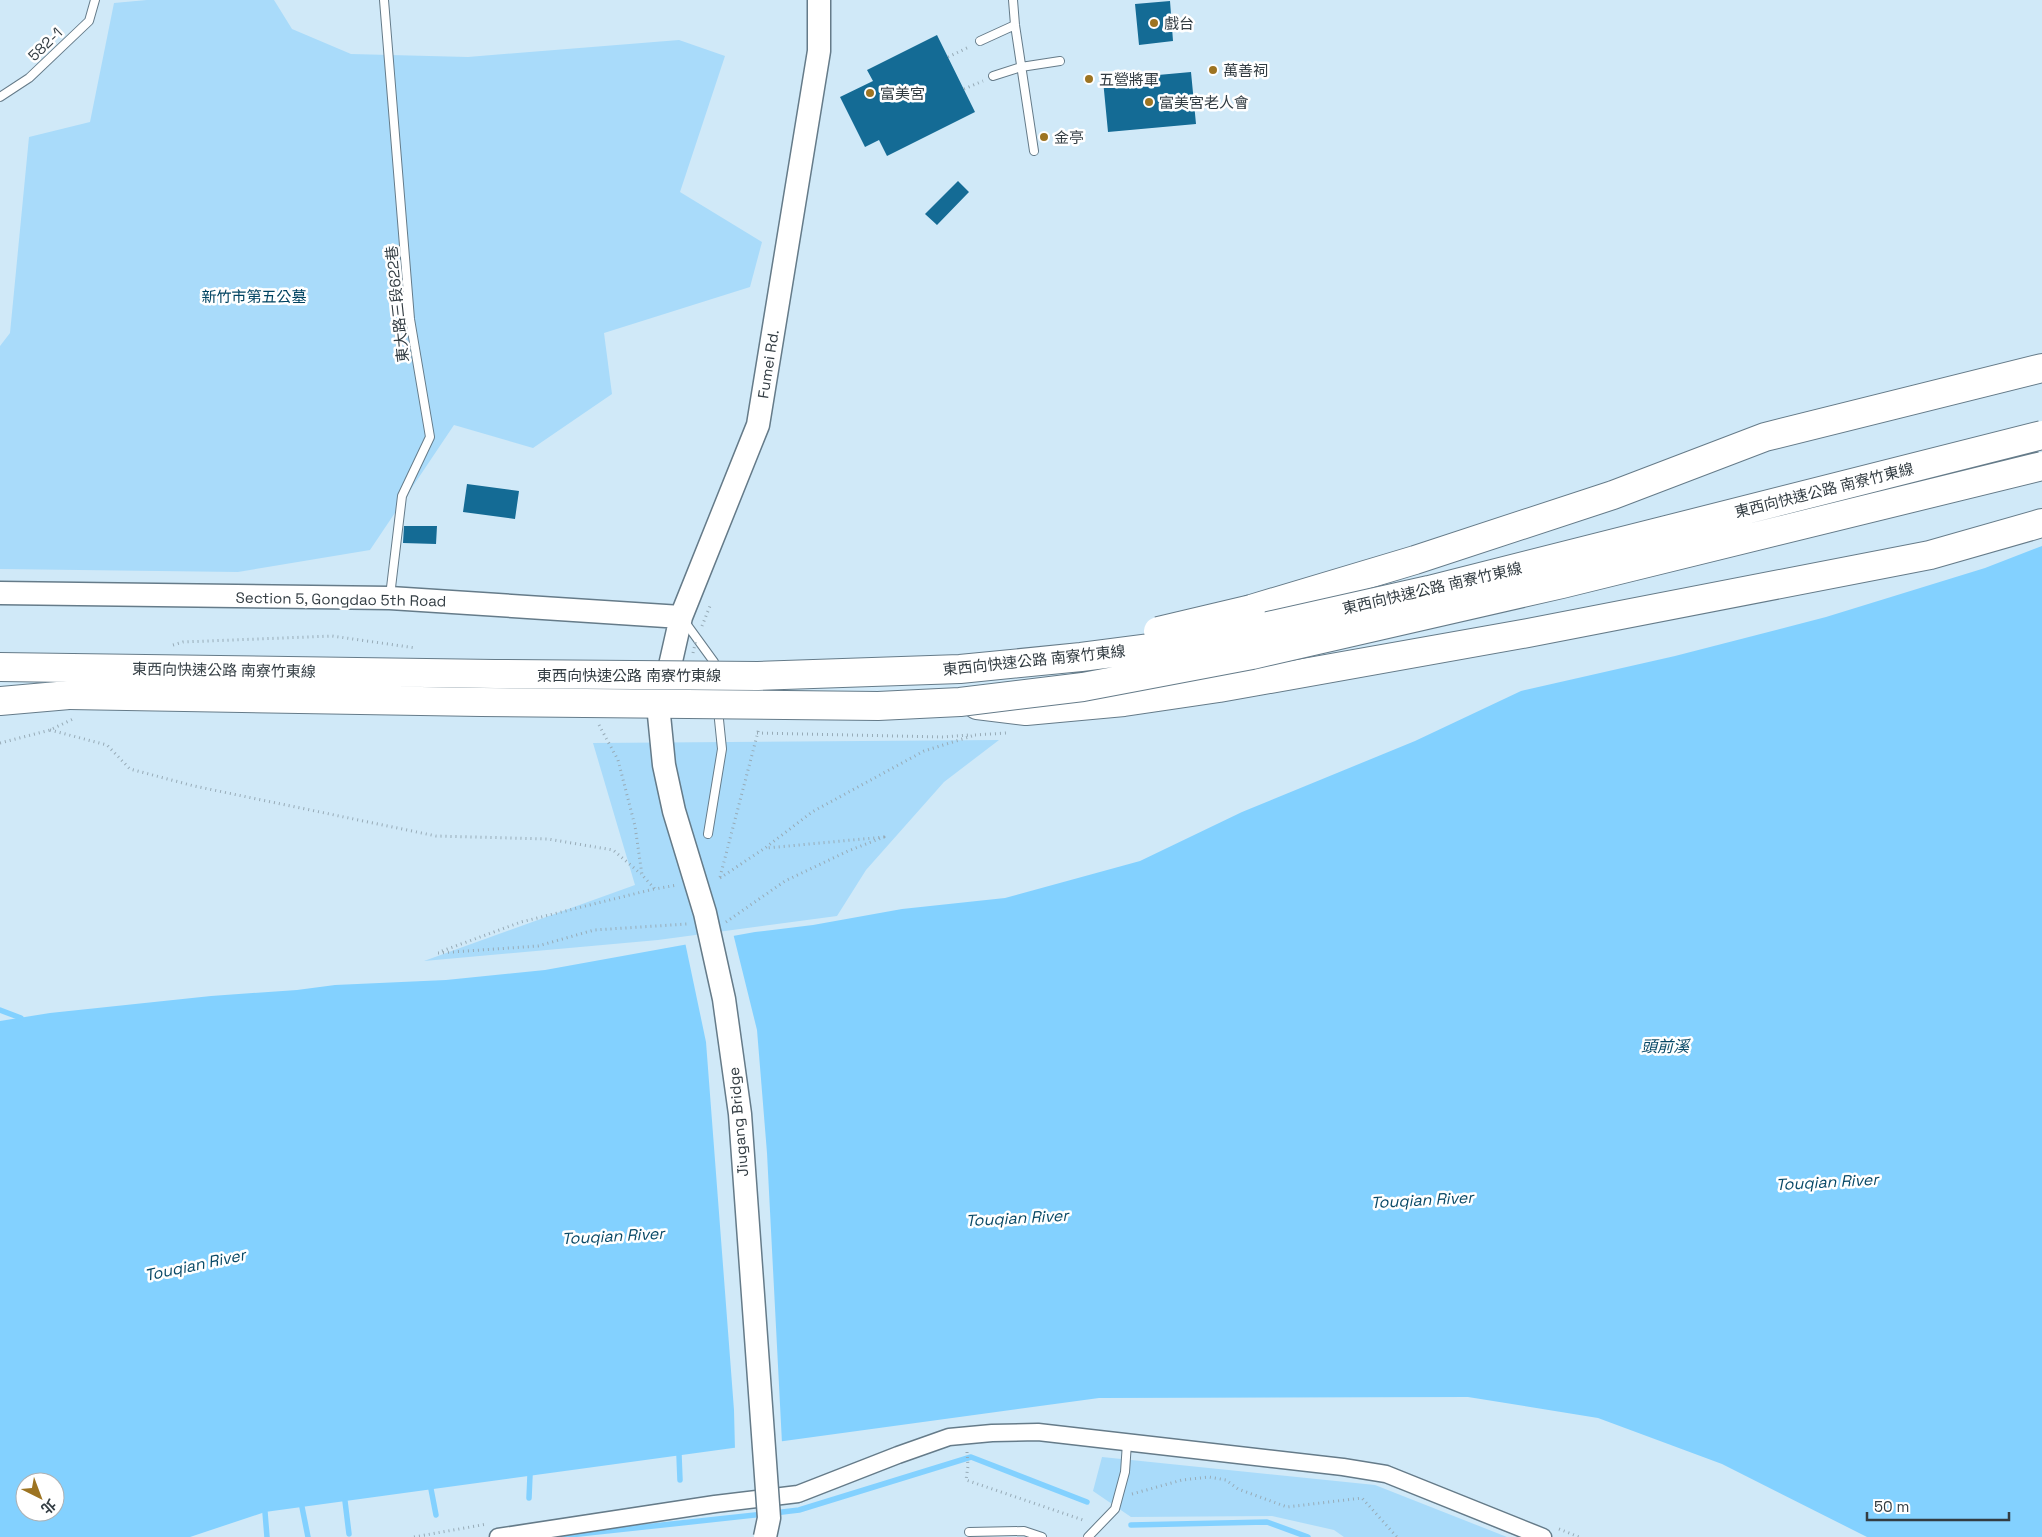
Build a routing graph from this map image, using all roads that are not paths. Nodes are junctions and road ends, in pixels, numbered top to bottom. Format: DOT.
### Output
graph roads {
  1 [pos="96,0"];
  2 [pos="384,0"];
  3 [pos="819,0"];
  4 [pos="1013,0"];
  5 [pos="1015,25"];
  6 [pos="980,41"];
  7 [pos="1060,61"];
  8 [pos="1021,67"];
  9 [pos="993,76"];
  10 [pos="0,97"];
  11 [pos="1034,151"];
  12 [pos="2042,368"];
  13 [pos="2042,434"];
  14 [pos="2042,466"];
  15 [pos="2042,523"];
  16 [pos="0,593"];
  17 [pos="390,598"];
  18 [pos="681,616"];
  19 [pos="0,667"];
  20 [pos="960,669"];
  21 [pos="716,682"];
  22 [pos="716,691"];
  23 [pos="0,701"];
  24 [pos="960,702"];
  25 [pos="658,715"];
  26 [pos="708,834"];
  27 [pos="1127,1443"];
  28 [pos="494,1530"];
  29 [pos="970,1532"];
  30 [pos="1547,1532"];
  31 [pos="765,1537"];
  32 [pos="1042,1537"];
  33 [pos="1088,1537"];
  1 -- 10 [label="lane, 582-1"];
  2 -- 17 [label="lane, 東大路三段622巷"];
  3 -- 18 [label="main road, Fumei Rd."];
  4 -- 5 [label="lane"];
  5 -- 6 [label="lane"];
  5 -- 8 [label="lane"];
  7 -- 8 [label="lane"];
  8 -- 9 [label="lane"];
  8 -- 11 [label="lane"];
  12 -- 20 [label="highway, bridge"];
  13 -- 20 [label="highway, 東西向快速公路 南寮竹東線, bridge"];
  14 -- 24 [label="highway, 東西向快速公路 南寮竹東線, bridge"];
  15 -- 24 [label="highway, bridge"];
  16 -- 17 [label="main road, Section 5, Gongdao 5th Road"];
  17 -- 18 [label="main road, Section 5, Gongdao 5th Road"];
  18 -- 21 [label="lane"];
  18 -- 25 [label="main road, Fumei Rd."];
  19 -- 20 [label="highway, 東西向快速公路 南寮竹東線, bridge"];
  22 -- 26 [label="lane"];
  23 -- 24 [label="highway, 東西向快速公路 南寮竹東線, bridge"];
  25 -- 31 [label="main road, Jiugang Bridge, bridge"];
  27 -- 28 [label="street"];
  27 -- 30 [label="street"];
  27 -- 33 [label="lane"];
  29 -- 32 [label="lane"];
}
